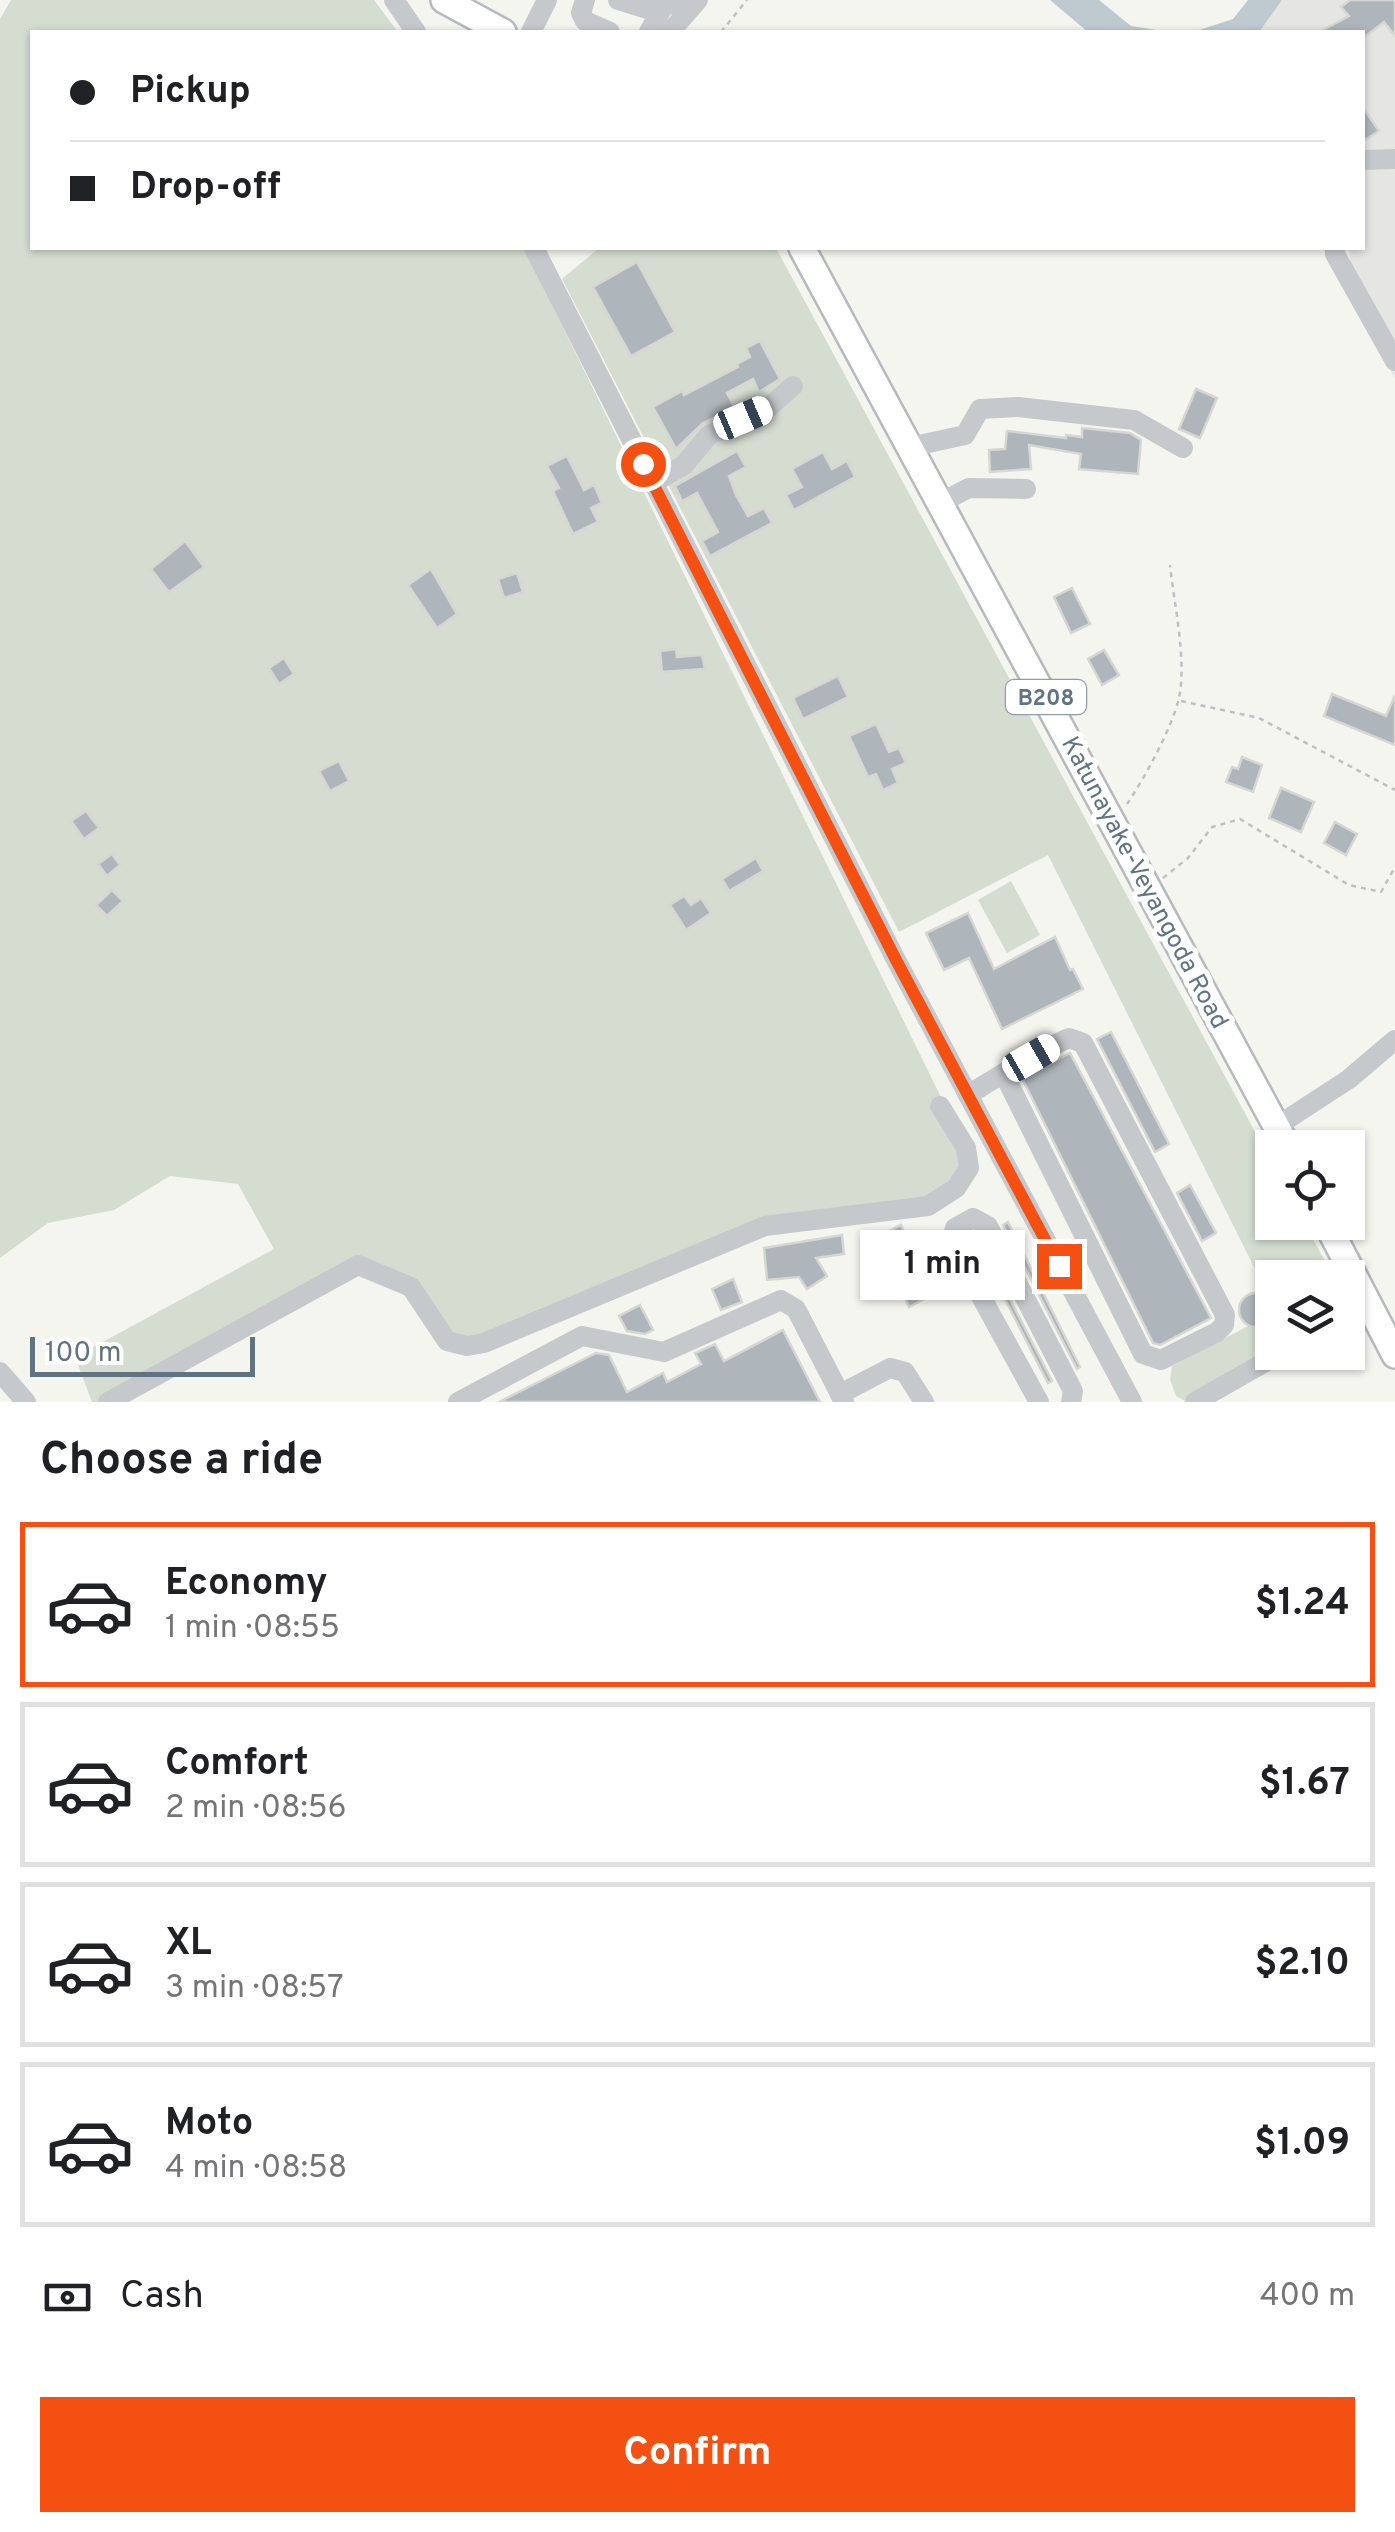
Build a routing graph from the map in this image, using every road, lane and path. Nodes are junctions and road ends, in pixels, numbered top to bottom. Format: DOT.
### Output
graph roads {
  1 [pos="394,0"];
  2 [pos="444,0"];
  3 [pos="547,0"];
  4 [pos="585,0"];
  5 [pos="618,0"];
  6 [pos="747,0"];
  7 [pos="695,3"];
  8 [pos="662,9"];
  9 [pos="415,30"];
  10 [pos="499,30"];
  11 [pos="532,30"];
  12 [pos="606,30"];
  13 [pos="650,30"];
  14 [pos="672,30"];
  15 [pos="723,30"];
  16 [pos="1395,159"];
  17 [pos="1365,160"];
  18 [pos="535,250"];
  19 [pos="803,250"];
  20 [pos="1335,250"];
  21 [pos="1395,360"];
  22 [pos="792,386"];
  23 [pos="910,447"];
  24 [pos="1184,448"];
  25 [pos="653,483"];
  26 [pos="1026,489"];
  27 [pos="940,503"];
  28 [pos="1170,565"];
  29 [pos="1178,700"];
  30 [pos="1395,790"];
  31 [pos="1112,819"];
  32 [pos="1395,867"];
  33 [pos="1150,889"];
  34 [pos="1395,1040"];
  35 [pos="1004,1074"];
  36 [pos="968,1095"];
  37 [pos="940,1106"];
  38 [pos="1278,1130"];
  39 [pos="1290,1130"];
  40 [pos="1365,1319"];
  41 [pos="1395,1355"];
  42 [pos="1255,1368"];
  43 [pos="0,1372"];
  44 [pos="842,1398"];
  45 [pos="26,1402"];
  46 [pos="108,1402"];
  47 [pos="458,1402"];
  48 [pos="924,1402"];
  49 [pos="1039,1402"];
  50 [pos="1072,1402"];
  51 [pos="1132,1402"];
  52 [pos="1195,1402"];
  1 -- 9 [label="street"];
  2 -- 10 [label="main road"];
  3 -- 11 [label="street"];
  4 -- 12 [label="street"];
  5 -- 8 [label="street"];
  6 -- 15 [label="path"];
  7 -- 8 [label="street"];
  7 -- 14 [label="street"];
  8 -- 13 [label="street"];
  16 -- 17 [label="street"];
  18 -- 25 [label="street"];
  19 -- 23 [label="main road, Katunayake-Veyangoda Road / B208"];
  20 -- 21 [label="street"];
  22 -- 25 [label="street"];
  23 -- 24 [label="street"];
  23 -- 27 [label="main road, Katunayake-Veyangoda Road / B208"];
  25 -- 36 [label="street"];
  26 -- 27 [label="street"];
  27 -- 31 [label="main road, Katunayake-Veyangoda Road / B208"];
  28 -- 29 [label="path"];
  29 -- 30 [label="path"];
  29 -- 31 [label="path"];
  31 -- 33 [label="main road, Katunayake-Veyangoda Road / B208"];
  32 -- 33 [label="path"];
  33 -- 38 [label="main road, Katunayake-Veyangoda Road / B208"];
  34 -- 39 [label="street"];
  35 -- 35 [label="street"];
  35 -- 36 [label="street"];
  36 -- 51 [label="street"];
  37 -- 46 [label="street"];
  40 -- 41 [label="main road"];
  42 -- 52 [label="street"];
  43 -- 45 [label="street"];
  44 -- 47 [label="street"];
  44 -- 48 [label="street"];
  49 -- 50 [label="street"];
}
